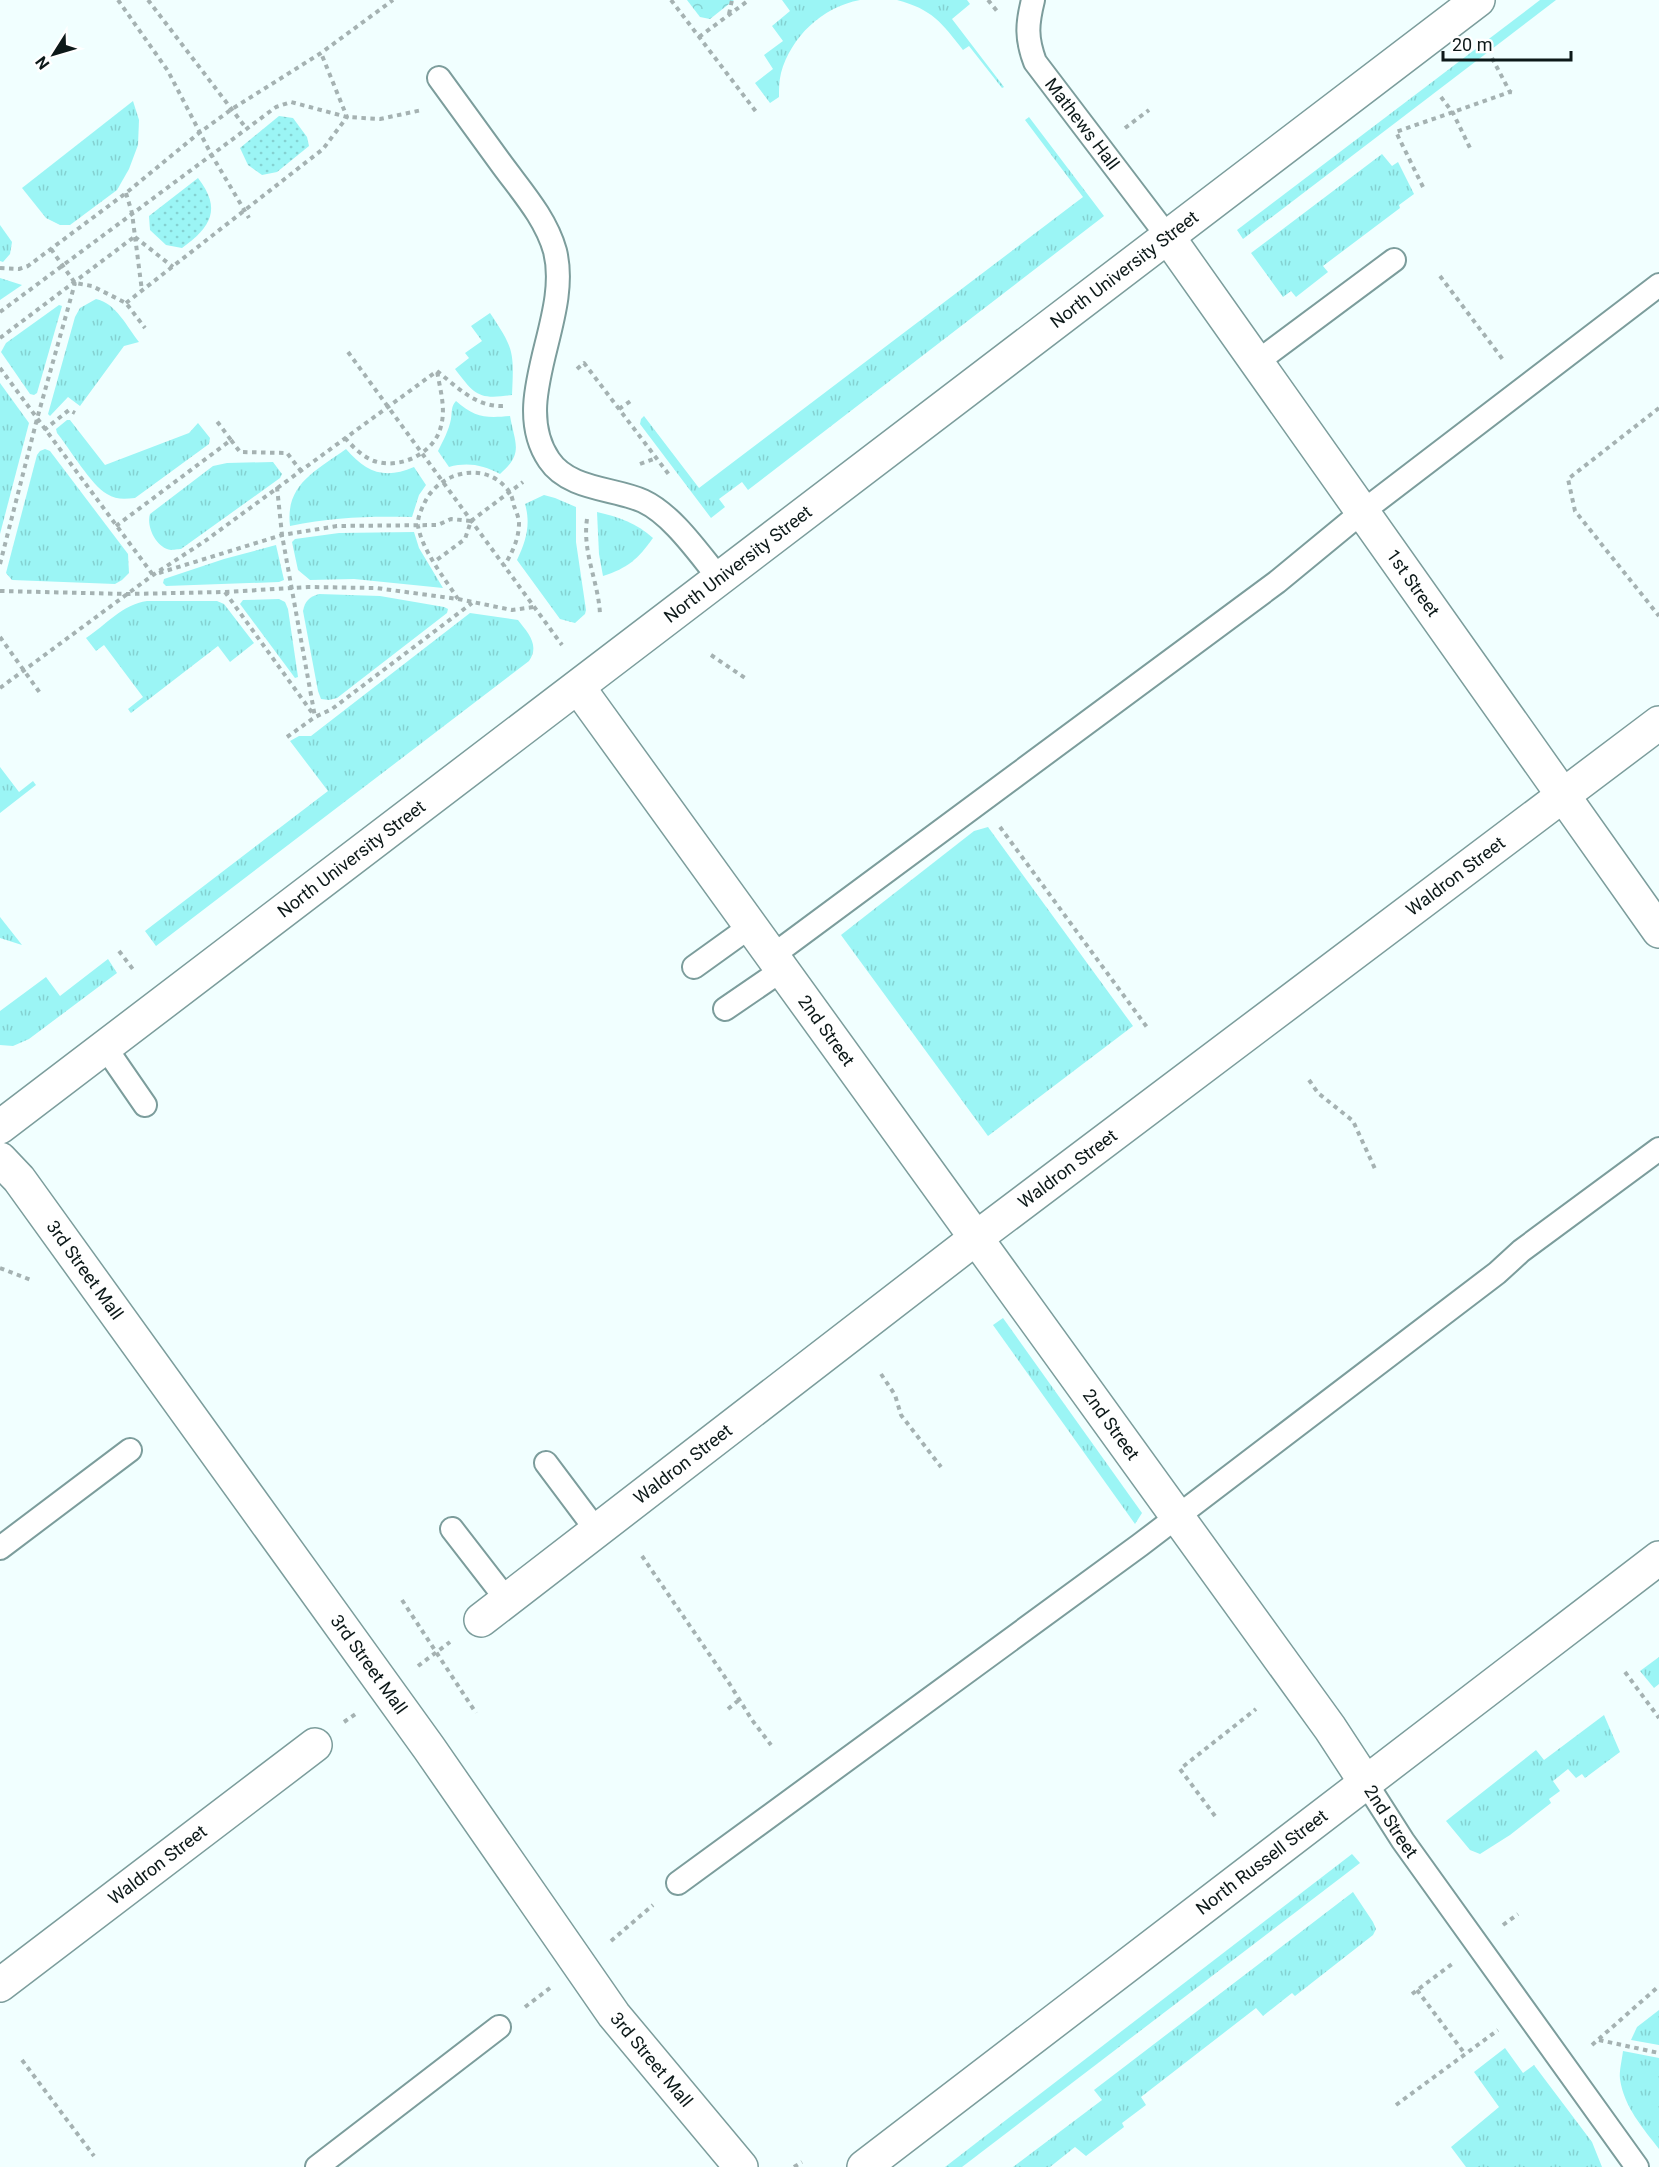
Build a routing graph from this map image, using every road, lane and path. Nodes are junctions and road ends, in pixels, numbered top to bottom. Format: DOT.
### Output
graph roads {
  1 [pos="118,0"];
  2 [pos="148,0"];
  3 [pos="393,0"];
  4 [pos="671,0"];
  5 [pos="732,0"];
  6 [pos="749,0"];
  7 [pos="1033,0"];
  8 [pos="1478,0"];
  9 [pos="729,15"];
  10 [pos="699,37"];
  11 [pos="321,53"];
  12 [pos="1492,58"];
  13 [pos="439,78"];
  14 [pos="1510,92"];
  15 [pos="1516,93"];
  16 [pos="1442,97"];
  17 [pos="232,109"];
  18 [pos="1149,110"];
  19 [pos="1453,112"];
  20 [pos="757,113"];
  21 [pos="346,117"];
  22 [pos="469,120"];
  23 [pos="1132,122"];
  24 [pos="246,128"];
  25 [pos="199,133"];
  26 [pos="1471,150"];
  27 [pos="211,154"];
  28 [pos="1423,187"];
  29 [pos="126,193"];
  30 [pos="244,212"];
  31 [pos="132,213"];
  32 [pos="249,218"];
  33 [pos="134,237"];
  34 [pos="1168,237"];
  35 [pos="51,249"];
  36 [pos="1394,260"];
  37 [pos="63,266"];
  38 [pos="173,267"];
  39 [pos="0,268"];
  40 [pos="1440,276"];
  41 [pos="75,283"];
  42 [pos="1659,285"];
  43 [pos="142,291"];
  44 [pos="126,303"];
  45 [pos="0,312"];
  46 [pos="145,328"];
  47 [pos="0,338"];
  48 [pos="348,352"];
  49 [pos="1257,362"];
  50 [pos="0,368"];
  51 [pos="436,371"];
  52 [pos="573,372"];
  53 [pos="1525,387"];
  54 [pos="632,400"];
  55 [pos="388,406"];
  56 [pos="511,406"];
  57 [pos="1659,408"];
  58 [pos="619,409"];
  59 [pos="75,413"];
  60 [pos="37,419"];
  61 [pos="216,420"];
  62 [pos="44,430"];
  63 [pos="345,438"];
  64 [pos="231,440"];
  65 [pos="422,454"];
  66 [pos="656,458"];
  67 [pos="639,464"];
  68 [pos="301,471"];
  69 [pos="441,480"];
  70 [pos="675,482"];
  71 [pos="278,488"];
  72 [pos="494,505"];
  73 [pos="588,512"];
  74 [pos="1362,512"];
  75 [pos="471,521"];
  76 [pos="418,525"];
  77 [pos="116,526"];
  78 [pos="282,535"];
  79 [pos="434,562"];
  80 [pos="0,564"];
  81 [pos="504,566"];
  82 [pos="153,575"];
  83 [pos="720,579"];
  84 [pos="292,588"];
  85 [pos="0,591"];
  86 [pos="225,592"];
  87 [pos="127,594"];
  88 [pos="458,599"];
  89 [pos="472,603"];
  90 [pos="534,607"];
  91 [pos="600,615"];
  92 [pos="1659,616"];
  93 [pos="0,637"];
  94 [pos="562,645"];
  95 [pos="711,655"];
  96 [pos="24,670"];
  97 [pos="745,678"];
  98 [pos="0,687"];
  99 [pos="578,687"];
  100 [pos="40,693"];
  101 [pos="315,717"];
  102 [pos="1659,723"];
  103 [pos="287,737"];
  104 [pos="1563,796"];
  105 [pos="982,801"];
  106 [pos="751,926"];
  107 [pos="1659,932"];
  108 [pos="119,951"];
  109 [pos="777,963"];
  110 [pos="694,967"];
  111 [pos="135,972"];
  112 [pos="725,1009"];
  113 [pos="1149,1030"];
  114 [pos="105,1047"];
  115 [pos="1309,1080"];
  116 [pos="145,1105"];
  117 [pos="0,1127"];
  118 [pos="1659,1149"];
  119 [pos="0,1159"];
  120 [pos="1376,1171"];
  121 [pos="976,1238"];
  122 [pos="0,1268"];
  123 [pos="31,1280"];
  124 [pos="880,1374"];
  125 [pos="130,1450"];
  126 [pos="546,1463"];
  127 [pos="941,1467"];
  128 [pos="1177,1517"];
  129 [pos="452,1529"];
  130 [pos="597,1531"];
  131 [pos="0,1548"];
  132 [pos="642,1556"];
  133 [pos="1659,1558"];
  134 [pos="402,1600"];
  135 [pos="507,1600"];
  136 [pos="481,1620"];
  137 [pos="1625,1672"];
  138 [pos="739,1700"];
  139 [pos="728,1709"];
  140 [pos="1256,1709"];
  141 [pos="476,1713"];
  142 [pos="1659,1718"];
  143 [pos="315,1745"];
  144 [pos="771,1745"];
  145 [pos="1366,1783"];
  146 [pos="1215,1816"];
  147 [pos="678,1883"];
  148 [pos="0,1985"];
  149 [pos="1659,1986"];
  150 [pos="1417,1990"];
  151 [pos="1525,2011"];
  152 [pos="499,2027"];
  153 [pos="1599,2040"];
  154 [pos="1659,2053"];
  155 [pos="1465,2054"];
  156 [pos="21,2060"];
  157 [pos="1565,2066"];
  158 [pos="1396,2104"];
  159 [pos="94,2156"];
  160 [pos="802,2162"];
  161 [pos="316,2167"];
  162 [pos="741,2167"];
  163 [pos="794,2167"];
  164 [pos="864,2167"];
  165 [pos="1637,2167"];
  1 -- 25 [label="path"];
  2 -- 17 [label="path"];
  3 -- 11 [label="path"];
  4 -- 10 [label="path"];
  5 -- 9 [label="path"];
  6 -- 9 [label="path"];
  7 -- 34 [label="lane, Mathews Hall"];
  8 -- 34 [label="street, North University Street"];
  9 -- 10 [label="path"];
  10 -- 20 [label="path"];
  11 -- 17 [label="path"];
  11 -- 21 [label="path"];
  12 -- 14 [label="path"];
  13 -- 22 [label="lane"];
  14 -- 15 [label="path"];
  14 -- 19 [label="path"];
  16 -- 19 [label="path"];
  17 -- 24 [label="path"];
  17 -- 25 [label="path"];
  18 -- 23 [label="path"];
  19 -- 26 [label="path"];
  19 -- 28 [label="path"];
  21 -- 22 [label="path"];
  21 -- 24 [label="path"];
  21 -- 30 [label="path"];
  22 -- 83 [label="lane"];
  24 -- 27 [label="path"];
  25 -- 27 [label="path"];
  25 -- 29 [label="path"];
  27 -- 30 [label="path"];
  27 -- 31 [label="path"];
  29 -- 31 [label="path"];
  29 -- 35 [label="path"];
  30 -- 32 [label="path"];
  30 -- 38 [label="path"];
  31 -- 33 [label="path"];
  31 -- 37 [label="path"];
  33 -- 38 [label="path"];
  33 -- 41 [label="path"];
  33 -- 43 [label="path"];
  34 -- 49 [label="street, 1st Street"];
  34 -- 83 [label="street, North University Street"];
  35 -- 37 [label="path"];
  35 -- 39 [label="path"];
  36 -- 49 [label="lane"];
  37 -- 41 [label="path"];
  37 -- 45 [label="path"];
  38 -- 43 [label="path"];
  40 -- 53 [label="path"];
  41 -- 44 [label="path"];
  41 -- 47 [label="path"];
  41 -- 60 [label="path"];
  42 -- 53 [label="lane"];
  43 -- 44 [label="path"];
  44 -- 46 [label="path"];
  48 -- 55 [label="path"];
  49 -- 74 [label="street, 1st Street"];
  50 -- 60 [label="path"];
  51 -- 55 [label="path"];
  51 -- 56 [label="path"];
  51 -- 65 [label="path"];
  52 -- 58 [label="path"];
  53 -- 74 [label="lane"];
  54 -- 58 [label="path"];
  55 -- 63 [label="path"];
  55 -- 65 [label="path"];
  57 -- 92 [label="path"];
  58 -- 66 [label="path"];
  59 -- 62 [label="path"];
  60 -- 62 [label="path"];
  60 -- 80 [label="path"];
  61 -- 64 [label="path"];
  62 -- 77 [label="path"];
  63 -- 65 [label="path"];
  63 -- 68 [label="path"];
  64 -- 68 [label="path"];
  64 -- 77 [label="path"];
  65 -- 69 [label="path"];
  66 -- 67 [label="path"];
  66 -- 70 [label="path"];
  68 -- 71 [label="path"];
  69 -- 75 [label="path"];
  69 -- 76 [label="path"];
  69 -- 81 [label="path"];
  71 -- 78 [label="path"];
  71 -- 82 [label="path"];
  72 -- 75 [label="path"];
  73 -- 91 [label="path"];
  74 -- 104 [label="street, 1st Street"];
  74 -- 105 [label="lane"];
  75 -- 76 [label="path"];
  75 -- 79 [label="path"];
  75 -- 81 [label="path"];
  76 -- 78 [label="path"];
  76 -- 79 [label="path"];
  77 -- 82 [label="path"];
  78 -- 82 [label="path"];
  78 -- 84 [label="path"];
  79 -- 88 [label="path"];
  81 -- 90 [label="path"];
  82 -- 87 [label="path"];
  83 -- 99 [label="street, North University Street"];
  84 -- 86 [label="path"];
  84 -- 88 [label="path"];
  84 -- 101 [label="path"];
  85 -- 87 [label="path"];
  86 -- 87 [label="path"];
  86 -- 101 [label="path"];
  87 -- 96 [label="path"];
  88 -- 89 [label="path"];
  89 -- 90 [label="path"];
  89 -- 101 [label="path"];
  90 -- 94 [label="path"];
  93 -- 96 [label="path"];
  95 -- 97 [label="path"];
  96 -- 98 [label="path"];
  96 -- 100 [label="path"];
  99 -- 106 [label="street, 2nd Street"];
  99 -- 114 [label="street, North University Street"];
  101 -- 103 [label="path"];
  102 -- 104 [label="street, Waldron Street"];
  104 -- 107 [label="street, 1st Street"];
  104 -- 121 [label="street, Waldron Street"];
  105 -- 109 [label="lane"];
  105 -- 113 [label="path"];
  106 -- 109 [label="street, 2nd Street"];
  106 -- 110 [label="lane"];
  108 -- 111 [label="path"];
  109 -- 112 [label="lane"];
  109 -- 121 [label="street, 2nd Street"];
  114 -- 116 [label="lane"];
  114 -- 117 [label="street, North University Street"];
  115 -- 120 [label="path"];
  118 -- 128 [label="lane"];
  119 -- 162 [label="street, 3rd Street Mall"];
  121 -- 128 [label="street, 2nd Street"];
  121 -- 130 [label="street, Waldron Street"];
  122 -- 123 [label="path"];
  124 -- 127 [label="path"];
  125 -- 131 [label="lane"];
  126 -- 130 [label="lane"];
  128 -- 145 [label="street, 2nd Street"];
  128 -- 147 [label="lane"];
  129 -- 135 [label="lane"];
  130 -- 135 [label="street, Waldron Street"];
  132 -- 138 [label="path"];
  133 -- 145 [label="street, North Russell Street"];
  134 -- 141 [label="path"];
  135 -- 136 [label="street, Waldron Street"];
  137 -- 142 [label="path"];
  138 -- 139 [label="path"];
  138 -- 144 [label="path"];
  140 -- 146 [label="path"];
  143 -- 148 [label="street, Waldron Street"];
  145 -- 151 [label="lane, 2nd Street"];
  145 -- 164 [label="street, North Russell Street"];
  149 -- 153 [label="path"];
  150 -- 155 [label="path"];
  151 -- 155 [label="path"];
  151 -- 157 [label="lane, 2nd Street"];
  152 -- 161 [label="lane"];
  153 -- 154 [label="path"];
  153 -- 157 [label="path"];
  155 -- 158 [label="path"];
  156 -- 159 [label="path"];
  157 -- 165 [label="lane, 2nd Street"];
  160 -- 163 [label="path"];
}
